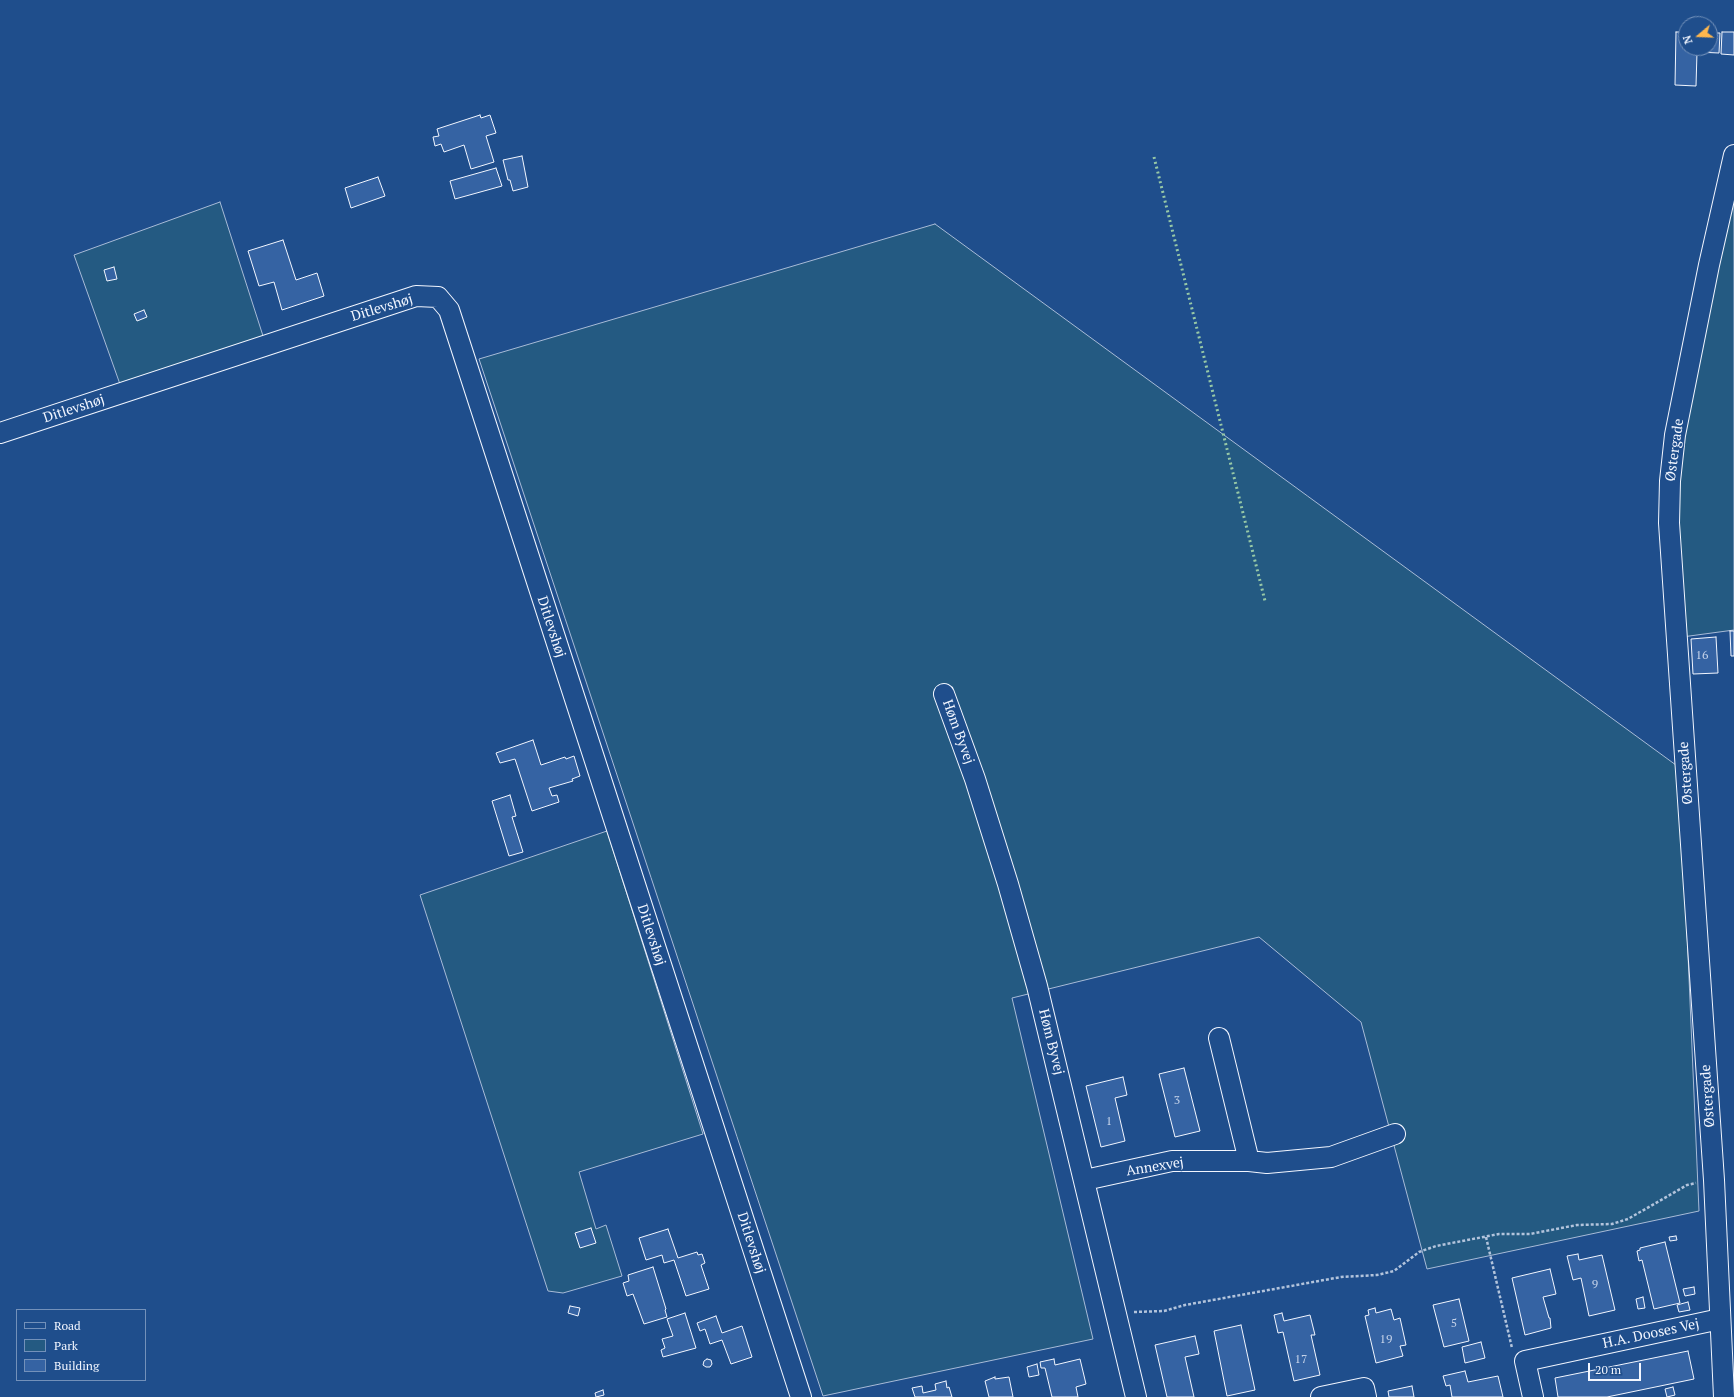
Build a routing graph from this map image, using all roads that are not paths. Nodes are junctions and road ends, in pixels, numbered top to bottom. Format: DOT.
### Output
graph roads {
  1 [pos="1734,155"];
  2 [pos="0,433"];
  3 [pos="944,694"];
  4 [pos="1219,1038"];
  5 [pos="1395,1134"];
  6 [pos="1249,1161"];
  7 [pos="1085,1180"];
  8 [pos="1720,1319"];
  9 [pos="801,1397"];
  10 [pos="1136,1397"];
  11 [pos="1321,1397"];
  12 [pos="1366,1397"];
  13 [pos="1533,1397"];
  14 [pos="1724,1397"];
  1 -- 8 [label="street, Østergade"];
  2 -- 9 [label="street, Ditlevshøj"];
  3 -- 7 [label="street, Høm Byvej"];
  4 -- 6 [label="street"];
  5 -- 6 [label="street, Annexvej"];
  6 -- 7 [label="street, Annexvej"];
  7 -- 10 [label="street, Høm Byvej"];
  8 -- 13 [label="street, H.A. Dooses Vej"];
  8 -- 14 [label="street, Østergade"];
  11 -- 12 [label="street"];
}
